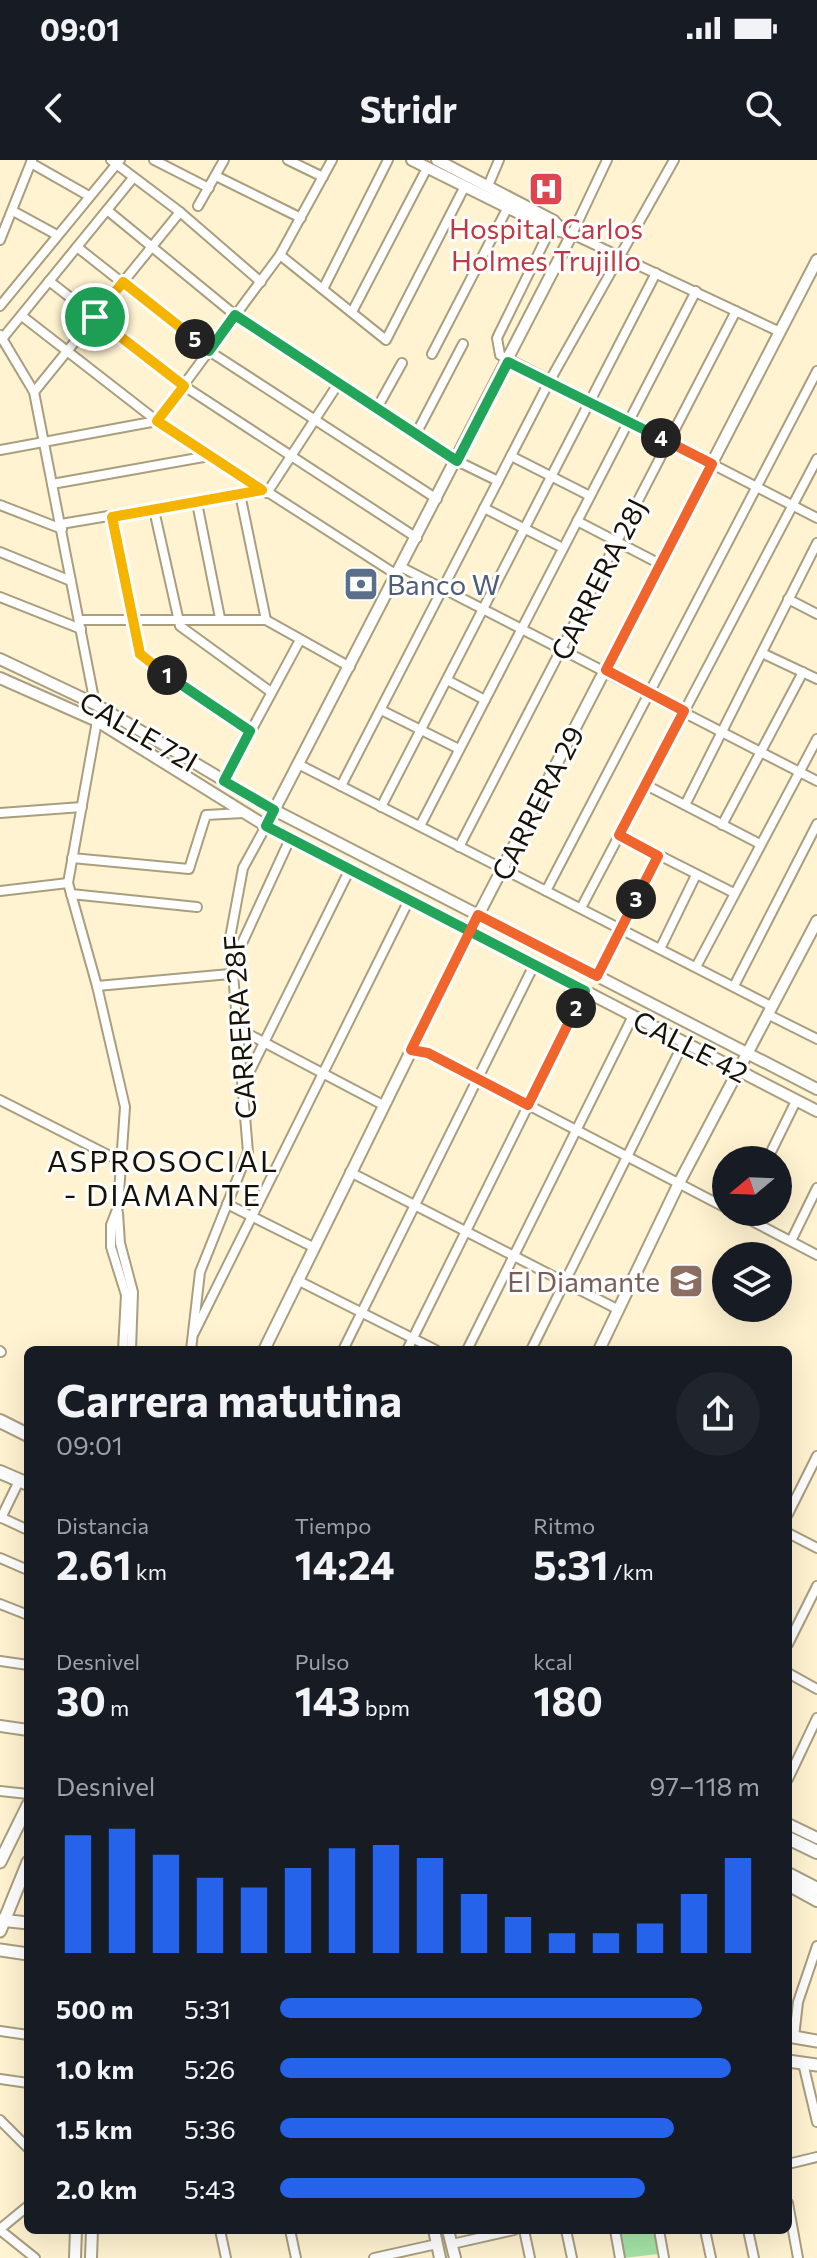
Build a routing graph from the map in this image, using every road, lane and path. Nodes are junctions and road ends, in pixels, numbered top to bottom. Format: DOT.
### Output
graph roads {
  1 [pos="154,160"];
  2 [pos="224,160"];
  3 [pos="288,160"];
  4 [pos="332,160"];
  5 [pos="388,160"];
  6 [pos="412,160"];
  7 [pos="437,160"];
  8 [pos="499,160"];
  9 [pos="607,160"];
  10 [pos="674,160"];
  11 [pos="31,162"];
  12 [pos="115,162"];
  13 [pos="449,163"];
  14 [pos="173,164"];
  15 [pos="427,168"];
  16 [pos="216,176"];
  17 [pos="323,177"];
  18 [pos="133,178"];
  19 [pos="465,186"];
  20 [pos="488,186"];
  21 [pos="209,188"];
  22 [pos="89,196"];
  23 [pos="198,206"];
  24 [pos="508,207"];
  25 [pos="107,210"];
  26 [pos="13,211"];
  27 [pos="180,212"];
  28 [pos="301,218"];
  29 [pos="555,226"];
  30 [pos="572,234"];
  31 [pos="57,235"];
  32 [pos="0,240"];
  33 [pos="77,247"];
  34 [pos="152,247"];
  35 [pos="280,255"];
  36 [pos="619,255"];
  37 [pos="817,260"];
  38 [pos="656,273"];
  39 [pos="49,281"];
  40 [pos="123,282"];
  41 [pos="261,282"];
  42 [pos="324,287"];
  43 [pos="696,291"];
  44 [pos="0,306"];
  45 [pos="736,311"];
  46 [pos="352,312"];
  47 [pos="235,315"];
  48 [pos="22,316"];
  49 [pos="95,317"];
  50 [pos="780,332"];
  51 [pos="1,337"];
  52 [pos="463,344"];
  53 [pos="67,351"];
  54 [pos="209,351"];
  55 [pos="432,354"];
  56 [pos="508,362"];
  57 [pos="402,363"];
  58 [pos="817,371"];
  59 [pos="549,382"];
  60 [pos="338,384"];
  61 [pos="184,386"];
  62 [pos="34,392"];
  63 [pos="590,403"];
  64 [pos="377,408"];
  65 [pos="316,420"];
  66 [pos="157,421"];
  67 [pos="629,421"];
  68 [pos="416,434"];
  69 [pos="43,440"];
  70 [pos="668,442"];
  71 [pos="0,450"];
  72 [pos="210,456"];
  73 [pos="511,456"];
  74 [pos="292,457"];
  75 [pos="817,459"];
  76 [pos="457,461"];
  77 [pos="712,464"];
  78 [pos="551,477"];
  79 [pos="498,481"];
  80 [pos="52,484"];
  81 [pos="756,488"];
  82 [pos="265,491"];
  83 [pos="240,494"];
  84 [pos="590,496"];
  85 [pos="437,499"];
  86 [pos="197,503"];
  87 [pos="0,505"];
  88 [pos="794,505"];
  89 [pos="484,508"];
  90 [pos="154,510"];
  91 [pos="112,517"];
  92 [pos="817,518"];
  93 [pos="577,521"];
  94 [pos="61,526"];
  95 [pos="525,528"];
  96 [pos="417,538"];
  97 [pos="617,542"];
  98 [pos="817,543"];
  99 [pos="563,548"];
  100 [pos="0,552"];
  101 [pos="660,564"];
  102 [pos="399,571"];
  103 [pos="71,581"];
  104 [pos="444,588"];
  105 [pos="0,597"];
  106 [pos="788,599"];
  107 [pos="484,608"];
  108 [pos="817,614"];
  109 [pos="220,618"];
  110 [pos="131,619"];
  111 [pos="176,619"];
  112 [pos="266,620"];
  113 [pos="80,624"];
  114 [pos="522,627"];
  115 [pos="300,640"];
  116 [pos="562,648"];
  117 [pos="762,653"];
  118 [pos="0,659"];
  119 [pos="350,667"];
  120 [pos="606,670"];
  121 [pos="803,672"];
  122 [pos="0,678"];
  123 [pos="817,679"];
  124 [pos="447,680"];
  125 [pos="271,692"];
  126 [pos="648,692"];
  127 [pos="485,700"];
  128 [pos="95,704"];
  129 [pos="381,710"];
  130 [pos="684,711"];
  131 [pos="97,721"];
  132 [pos="421,730"];
  133 [pos="250,731"];
  134 [pos="722,731"];
  135 [pos="817,739"];
  136 [pos="459,749"];
  137 [pos="760,751"];
  138 [pos="298,764"];
  139 [pos="798,771"];
  140 [pos="224,781"];
  141 [pos="817,781"];
  142 [pos="646,785"];
  143 [pos="341,786"];
  144 [pos="685,805"];
  145 [pos="82,807"];
  146 [pos="381,807"];
  147 [pos="274,810"];
  148 [pos="0,813"];
  149 [pos="243,813"];
  150 [pos="817,824"];
  151 [pos="722,825"];
  152 [pos="266,826"];
  153 [pos="420,826"];
  154 [pos="619,835"];
  155 [pos="290,839"];
  156 [pos="760,844"];
  157 [pos="459,847"];
  158 [pos="658,856"];
  159 [pos="72,858"];
  160 [pos="350,869"];
  161 [pos="503,870"];
  162 [pos="696,875"];
  163 [pos="68,883"];
  164 [pos="0,891"];
  165 [pos="546,891"];
  166 [pos="734,893"];
  167 [pos="71,894"];
  168 [pos="409,900"];
  169 [pos="197,907"];
  170 [pos="581,908"];
  171 [pos="478,915"];
  172 [pos="817,921"];
  173 [pos="621,929"];
  174 [pos="470,931"];
  175 [pos="812,942"];
  176 [pos="660,949"];
  177 [pos="534,965"];
  178 [pos="696,967"];
  179 [pos="230,971"];
  180 [pos="597,976"];
  181 [pos="97,986"];
  182 [pos="734,986"];
  183 [pos="585,991"];
  184 [pos="769,1010"];
  185 [pos="633,1016"];
  186 [pos="235,1027"];
  187 [pos="817,1039"];
  188 [pos="265,1042"];
  189 [pos="684,1042"];
  190 [pos="411,1050"];
  191 [pos="747,1053"];
  192 [pos="738,1070"];
  193 [pos="323,1073"];
  194 [pos="476,1078"];
  195 [pos="817,1089"];
  196 [pos="241,1090"];
  197 [pos="0,1100"];
  198 [pos="796,1101"];
  199 [pos="383,1105"];
  200 [pos="528,1105"];
  201 [pos="817,1111"];
  202 [pos="576,1130"];
  203 [pos="774,1146"];
  204 [pos="627,1156"];
  205 [pos="120,1161"];
  206 [pos="350,1172"];
  207 [pos="679,1183"];
  208 [pos="817,1188"];
  209 [pos="712,1201"];
  210 [pos="227,1204"];
  211 [pos="414,1205"];
  212 [pos="118,1207"];
  213 [pos="253,1217"];
  214 [pos="763,1226"];
  215 [pos="466,1232"];
  216 [pos="791,1241"];
  217 [pos="313,1247"];
  218 [pos="817,1255"];
  219 [pos="514,1256"];
  220 [pos="297,1280"];
  221 [pos="565,1282"];
  222 [pos="619,1310"];
  223 [pos="362,1312"];
  224 [pos="413,1338"];
  225 [pos="123,1346"];
  226 [pos="131,1346"];
  227 [pos="190,1346"];
  228 [pos="266,1346"];
  229 [pos="345,1346"];
  230 [pos="409,1346"];
  231 [pos="428,1346"];
  232 [pos="469,1346"];
  233 [pos="533,1346"];
  234 [pos="601,1346"];
  235 [pos="0,1421"];
  236 [pos="24,1433"];
  237 [pos="817,1456"];
  238 [pos="0,1472"];
  239 [pos="24,1482"];
  240 [pos="792,1506"];
  241 [pos="1,1518"];
  242 [pos="24,1528"];
  243 [pos="792,1535"];
  244 [pos="817,1548"];
  245 [pos="0,1558"];
  246 [pos="24,1568"];
  247 [pos="817,1586"];
  248 [pos="0,1604"];
  249 [pos="24,1613"];
  250 [pos="792,1636"];
  251 [pos="0,1661"];
  252 [pos="24,1664"];
  253 [pos="792,1675"];
  254 [pos="817,1689"];
  255 [pos="817,1718"];
  256 [pos="0,1726"];
  257 [pos="24,1729"];
  258 [pos="792,1771"];
  259 [pos="0,1791"];
  260 [pos="24,1794"];
  261 [pos="24,1813"];
  262 [pos="792,1826"];
  263 [pos="817,1838"];
  264 [pos="792,1840"];
  265 [pos="817,1852"];
  266 [pos="1,1860"];
  267 [pos="24,1874"];
  268 [pos="792,1876"];
  269 [pos="792,1887"];
  270 [pos="817,1889"];
  271 [pos="817,1901"];
  272 [pos="24,1923"];
  273 [pos="2,1924"];
  274 [pos="817,1946"];
  275 [pos="0,1950"];
  276 [pos="24,1953"];
  277 [pos="805,1975"];
  278 [pos="817,1979"];
  279 [pos="0,2031"];
  280 [pos="792,2033"];
  281 [pos="24,2034"];
  282 [pos="792,2037"];
  283 [pos="817,2041"];
  284 [pos="792,2062"];
  285 [pos="803,2063"];
  286 [pos="817,2065"];
  287 [pos="0,2079"];
  288 [pos="24,2082"];
  289 [pos="0,2120"];
  290 [pos="817,2122"];
  291 [pos="24,2144"];
  292 [pos="817,2157"];
  293 [pos="792,2163"];
  294 [pos="24,2209"];
  295 [pos="792,2225"];
  296 [pos="0,2230"];
  297 [pos="76,2234"];
  298 [pos="92,2234"];
  299 [pos="221,2234"];
  300 [pos="291,2234"];
  301 [pos="435,2234"];
  302 [pos="449,2234"];
  303 [pos="496,2234"];
  304 [pos="525,2234"];
  305 [pos="567,2234"];
  306 [pos="616,2234"];
  307 [pos="660,2234"];
  308 [pos="706,2234"];
  309 [pos="749,2234"];
  310 [pos="437,2244"];
  311 [pos="452,2244"];
  312 [pos="33,2258"];
  313 [pos="75,2258"];
  314 [pos="91,2258"];
  315 [pos="226,2258"];
  316 [pos="296,2258"];
  317 [pos="374,2258"];
  318 [pos="440,2258"];
  319 [pos="455,2258"];
  320 [pos="530,2258"];
  321 [pos="572,2258"];
  322 [pos="620,2258"];
  323 [pos="664,2258"];
  324 [pos="711,2258"];
  325 [pos="754,2258"];
  326 [pos="798,2258"];
  1 -- 14 [label="street"];
  2 -- 16 [label="street"];
  3 -- 17 [label="street"];
  4 -- 17 [label="street"];
  5 -- 42 [label="street"];
  6 -- 15 [label="street"];
  7 -- 13 [label="street"];
  8 -- 20 [label="street"];
  9 -- 30 [label="street, CARRERA 28F"];
  10 -- 36 [label="street"];
  11 -- 22 [label="street"];
  11 -- 26 [label="street"];
  12 -- 18 [label="street"];
  12 -- 22 [label="street"];
  13 -- 20 [label="street"];
  14 -- 21 [label="street"];
  15 -- 19 [label="street"];
  15 -- 46 [label="street"];
  16 -- 21 [label="street"];
  16 -- 28 [label="street"];
  17 -- 28 [label="street"];
  18 -- 25 [label="street"];
  18 -- 27 [label="street"];
  19 -- 24 [label="street"];
  19 -- 46 [label="street"];
  20 -- 29 [label="street"];
  21 -- 23 [label="street"];
  22 -- 31 [label="street"];
  24 -- 29 [label="street"];
  24 -- 55 [label="street"];
  25 -- 33 [label="street"];
  25 -- 34 [label="street"];
  26 -- 31 [label="street"];
  26 -- 32 [label="street"];
  27 -- 34 [label="street"];
  27 -- 41 [label="street"];
  28 -- 35 [label="street"];
  29 -- 30 [label="street"];
  29 -- 56 [label="street"];
  30 -- 36 [label="street"];
  30 -- 56 [label="street, CARRERA 28F"];
  31 -- 44 [label="street"];
  33 -- 39 [label="street"];
  33 -- 40 [label="street"];
  34 -- 40 [label="street"];
  34 -- 47 [label="street"];
  35 -- 41 [label="street"];
  35 -- 42 [label="street"];
  36 -- 38 [label="street"];
  36 -- 59 [label="street"];
  37 -- 50 [label="street, CARRERA 29"];
  38 -- 43 [label="street"];
  38 -- 63 [label="street"];
  39 -- 48 [label="street"];
  39 -- 49 [label="street"];
  40 -- 49 [label="street"];
  40 -- 54 [label="street"];
  41 -- 47 [label="street"];
  42 -- 46 [label="street"];
  43 -- 45 [label="street"];
  43 -- 67 [label="street"];
  45 -- 50 [label="street"];
  45 -- 70 [label="street, CARRERA 28J"];
  47 -- 54 [label="street"];
  47 -- 60 [label="street"];
  48 -- 51 [label="street"];
  48 -- 53 [label="street"];
  49 -- 53 [label="street"];
  49 -- 61 [label="street"];
  50 -- 77 [label="street, CARRERA 29"];
  51 -- 62 [label="street"];
  52 -- 68 [label="street"];
  53 -- 62 [label="street"];
  53 -- 66 [label="street"];
  54 -- 61 [label="street"];
  54 -- 65 [label="street"];
  56 -- 59 [label="street"];
  56 -- 76 [label="street, CARRERA 28F"];
  57 -- 64 [label="street"];
  58 -- 81 [label="street"];
  59 -- 63 [label="street"];
  59 -- 73 [label="street"];
  60 -- 64 [label="street"];
  60 -- 65 [label="street"];
  61 -- 66 [label="street"];
  61 -- 74 [label="street"];
  62 -- 69 [label="street"];
  63 -- 67 [label="street"];
  63 -- 78 [label="street"];
  64 -- 68 [label="street"];
  65 -- 74 [label="street"];
  65 -- 85 [label="street"];
  66 -- 69 [label="street"];
  66 -- 72 [label="street"];
  67 -- 70 [label="street"];
  67 -- 84 [label="street"];
  68 -- 76 [label="street"];
  69 -- 71 [label="street"];
  69 -- 80 [label="street"];
  70 -- 77 [label="street"];
  70 -- 97 [label="street, CARRERA 28J"];
  72 -- 80 [label="street"];
  72 -- 82 [label="street"];
  73 -- 78 [label="street"];
  73 -- 79 [label="street"];
  74 -- 82 [label="street"];
  74 -- 96 [label="street"];
  75 -- 88 [label="street"];
  76 -- 79 [label="street"];
  76 -- 85 [label="street, CARRERA 28F"];
  77 -- 81 [label="street"];
  77 -- 101 [label="street, CARRERA 29"];
  78 -- 84 [label="street"];
  78 -- 95 [label="street"];
  79 -- 89 [label="street"];
  80 -- 94 [label="street"];
  81 -- 88 [label="street"];
  81 -- 126 [label="street"];
  82 -- 83 [label="street"];
  82 -- 102 [label="street"];
  83 -- 86 [label="street"];
  83 -- 112 [label="street"];
  84 -- 93 [label="street"];
  85 -- 96 [label="street, CARRERA 28F"];
  86 -- 90 [label="street"];
  86 -- 109 [label="street"];
  87 -- 94 [label="street"];
  88 -- 92 [label="street"];
  88 -- 130 [label="street"];
  89 -- 95 [label="street"];
  89 -- 104 [label="street"];
  90 -- 91 [label="street"];
  90 -- 111 [label="street"];
  91 -- 94 [label="street"];
  91 -- 110 [label="street"];
  93 -- 97 [label="street"];
  93 -- 99 [label="street"];
  94 -- 103 [label="street"];
  95 -- 99 [label="street"];
  95 -- 107 [label="street"];
  96 -- 102 [label="street, CARRERA 28F"];
  97 -- 101 [label="street"];
  97 -- 116 [label="street, CARRERA 28J"];
  98 -- 106 [label="street"];
  99 -- 114 [label="street"];
  100 -- 103 [label="street"];
  101 -- 120 [label="street, CARRERA 29"];
  102 -- 104 [label="street"];
  102 -- 119 [label="street, CARRERA 28F"];
  103 -- 113 [label="street"];
  104 -- 107 [label="street"];
  104 -- 129 [label="street"];
  105 -- 113 [label="street"];
  106 -- 108 [label="street"];
  106 -- 117 [label="street"];
  107 -- 114 [label="street"];
  107 -- 124 [label="street"];
  109 -- 111 [label="street"];
  109 -- 112 [label="street"];
  110 -- 111 [label="street"];
  110 -- 113 [label="street"];
  110 -- 133 [label="street"];
  111 -- 125 [label="street"];
  112 -- 115 [label="street"];
  113 -- 128 [label="street"];
  114 -- 116 [label="street"];
  114 -- 127 [label="street"];
  115 -- 119 [label="street"];
  115 -- 125 [label="street"];
  116 -- 120 [label="street"];
  116 -- 157 [label="street, CARRERA 28J"];
  117 -- 121 [label="street"];
  117 -- 134 [label="street"];
  118 -- 128 [label="street, CALLE 72I"];
  119 -- 138 [label="street, CARRERA 28F"];
  120 -- 126 [label="street"];
  120 -- 161 [label="street, CARRERA 29"];
  121 -- 123 [label="street"];
  121 -- 137 [label="street"];
  122 -- 131 [label="street, CALLE 72I"];
  124 -- 127 [label="street"];
  124 -- 132 [label="street"];
  125 -- 133 [label="street"];
  126 -- 130 [label="street"];
  126 -- 165 [label="street"];
  127 -- 136 [label="street"];
  128 -- 140 [label="street, CALLE 72I"];
  129 -- 132 [label="street"];
  129 -- 143 [label="street"];
  130 -- 134 [label="street"];
  130 -- 142 [label="street"];
  131 -- 145 [label="street"];
  131 -- 149 [label="street, CALLE 72I"];
  132 -- 136 [label="street"];
  132 -- 146 [label="street"];
  133 -- 140 [label="street"];
  134 -- 137 [label="street"];
  134 -- 144 [label="street"];
  135 -- 139 [label="street"];
  136 -- 153 [label="street"];
  137 -- 139 [label="street"];
  137 -- 151 [label="street"];
  138 -- 143 [label="street"];
  138 -- 147 [label="street, CARRERA 28F"];
  139 -- 141 [label="street"];
  139 -- 156 [label="street"];
  140 -- 147 [label="street, CALLE 72I"];
  142 -- 144 [label="street"];
  142 -- 154 [label="street"];
  143 -- 146 [label="street"];
  144 -- 151 [label="street"];
  145 -- 148 [label="street"];
  145 -- 159 [label="street"];
  146 -- 153 [label="street"];
  147 -- 152 [label="street, CARRERA 28F"];
  147 -- 171 [label="street, CALLE 42"];
  149 -- 152 [label="street, CALLE 72I"];
  149 -- 159 [label="street"];
  150 -- 182 [label="street"];
  151 -- 156 [label="street"];
  152 -- 155 [label="street, CALLE 42"];
  152 -- 179 [label="street, CARRERA 28F"];
  153 -- 157 [label="street"];
  154 -- 158 [label="street"];
  154 -- 170 [label="street"];
  155 -- 160 [label="street, CALLE 42"];
  155 -- 179 [label="street"];
  156 -- 166 [label="street"];
  157 -- 161 [label="street"];
  158 -- 162 [label="street"];
  158 -- 173 [label="street"];
  159 -- 163 [label="street"];
  160 -- 168 [label="street, CALLE 42"];
  160 -- 188 [label="street"];
  161 -- 165 [label="street"];
  161 -- 171 [label="street, CARRERA 29"];
  162 -- 166 [label="street"];
  162 -- 176 [label="street"];
  163 -- 164 [label="street"];
  163 -- 167 [label="street"];
  165 -- 170 [label="street"];
  166 -- 178 [label="street"];
  167 -- 169 [label="street"];
  167 -- 181 [label="street"];
  168 -- 174 [label="street, CALLE 42"];
  168 -- 193 [label="street"];
  170 -- 173 [label="street"];
  171 -- 174 [label="street, CARRERA 29"];
  171 -- 180 [label="street, CALLE 42"];
  172 -- 175 [label="street"];
  173 -- 176 [label="street"];
  173 -- 180 [label="street"];
  174 -- 177 [label="street, CALLE 42"];
  174 -- 190 [label="street, CARRERA 29"];
  175 -- 184 [label="street"];
  176 -- 178 [label="street"];
  177 -- 183 [label="street, CALLE 42"];
  177 -- 194 [label="street"];
  178 -- 182 [label="street"];
  179 -- 181 [label="street"];
  179 -- 186 [label="street, CARRERA 28F"];
  180 -- 191 [label="street, CALLE 42"];
  181 -- 205 [label="street"];
  182 -- 184 [label="street"];
  183 -- 185 [label="street, CALLE 42"];
  183 -- 200 [label="street"];
  184 -- 187 [label="street"];
  184 -- 191 [label="street"];
  185 -- 189 [label="street, CALLE 42"];
  185 -- 202 [label="street"];
  186 -- 188 [label="street"];
  186 -- 196 [label="street, CARRERA 28F"];
  188 -- 193 [label="street"];
  188 -- 196 [label="street"];
  189 -- 192 [label="street, CALLE 42"];
  189 -- 204 [label="street"];
  190 -- 194 [label="street"];
  190 -- 199 [label="street, CARRERA 29"];
  191 -- 192 [label="street"];
  191 -- 195 [label="street, CALLE 42"];
  192 -- 198 [label="street, CALLE 42"];
  192 -- 207 [label="street"];
  193 -- 199 [label="street"];
  193 -- 213 [label="street"];
  194 -- 200 [label="street"];
  194 -- 211 [label="street"];
  196 -- 210 [label="street, CARRERA 28F"];
  197 -- 205 [label="street"];
  198 -- 201 [label="street, CALLE 42"];
  198 -- 203 [label="street"];
  199 -- 206 [label="street, CARRERA 29"];
  200 -- 202 [label="street"];
  200 -- 215 [label="street"];
  202 -- 204 [label="street"];
  202 -- 219 [label="street"];
  204 -- 207 [label="street"];
  204 -- 221 [label="street"];
  205 -- 212 [label="street"];
  206 -- 211 [label="street"];
  206 -- 217 [label="street, CARRERA 29"];
  207 -- 209 [label="street"];
  207 -- 222 [label="street"];
  208 -- 216 [label="street"];
  210 -- 213 [label="street"];
  210 -- 227 [label="street, CARRERA 28F"];
  211 -- 215 [label="street"];
  211 -- 223 [label="street"];
  212 -- 225 [label="street"];
  212 -- 226 [label="street"];
  213 -- 217 [label="street"];
  213 -- 227 [label="street"];
  214 -- 216 [label="street"];
  215 -- 219 [label="street"];
  215 -- 224 [label="street"];
  216 -- 218 [label="street"];
  217 -- 220 [label="street, CARRERA 29"];
  219 -- 221 [label="street"];
  219 -- 232 [label="street"];
  220 -- 223 [label="street"];
  220 -- 228 [label="street, CARRERA 29"];
  221 -- 222 [label="street"];
  221 -- 233 [label="street"];
  222 -- 234 [label="street"];
  223 -- 224 [label="street"];
  223 -- 229 [label="street"];
  224 -- 230 [label="street"];
  224 -- 231 [label="street"];
  235 -- 236 [label="highway"];
  237 -- 240 [label="street"];
  238 -- 239 [label="highway"];
  239 -- 241 [label="street"];
  241 -- 242 [label="street"];
  243 -- 244 [label="street"];
  245 -- 246 [label="street"];
  247 -- 250 [label="street"];
  248 -- 249 [label="street"];
  251 -- 252 [label="street"];
  253 -- 254 [label="street"];
  255 -- 258 [label="street"];
  256 -- 257 [label="street"];
  259 -- 260 [label="street"];
  261 -- 266 [label="main road"];
  262 -- 263 [label="street"];
  264 -- 265 [label="highway"];
  267 -- 273 [label="main road"];
  268 -- 270 [label="highway"];
  269 -- 271 [label="street"];
  272 -- 273 [label="main road"];
  274 -- 277 [label="street"];
  275 -- 276 [label="main road"];
  277 -- 278 [label="street"];
  277 -- 280 [label="street"];
  279 -- 281 [label="street"];
  282 -- 283 [label="main road"];
  284 -- 285 [label="main road"];
  285 -- 286 [label="main road"];
  285 -- 290 [label="street"];
  287 -- 288 [label="street"];
  289 -- 291 [label="street"];
  292 -- 293 [label="street"];
  294 -- 296 [label="street"];
  295 -- 326 [label="street"];
  296 -- 312 [label="street"];
  297 -- 313 [label="street"];
  298 -- 314 [label="street"];
  299 -- 315 [label="street"];
  300 -- 316 [label="street"];
  301 -- 310 [label="street"];
  302 -- 311 [label="street"];
  303 -- 311 [label="street"];
  304 -- 320 [label="street"];
  305 -- 321 [label="street"];
  306 -- 322 [label="street"];
  307 -- 323 [label="street"];
  308 -- 324 [label="street"];
  309 -- 325 [label="street"];
  310 -- 317 [label="street"];
  310 -- 318 [label="street"];
  311 -- 319 [label="street"];
}
